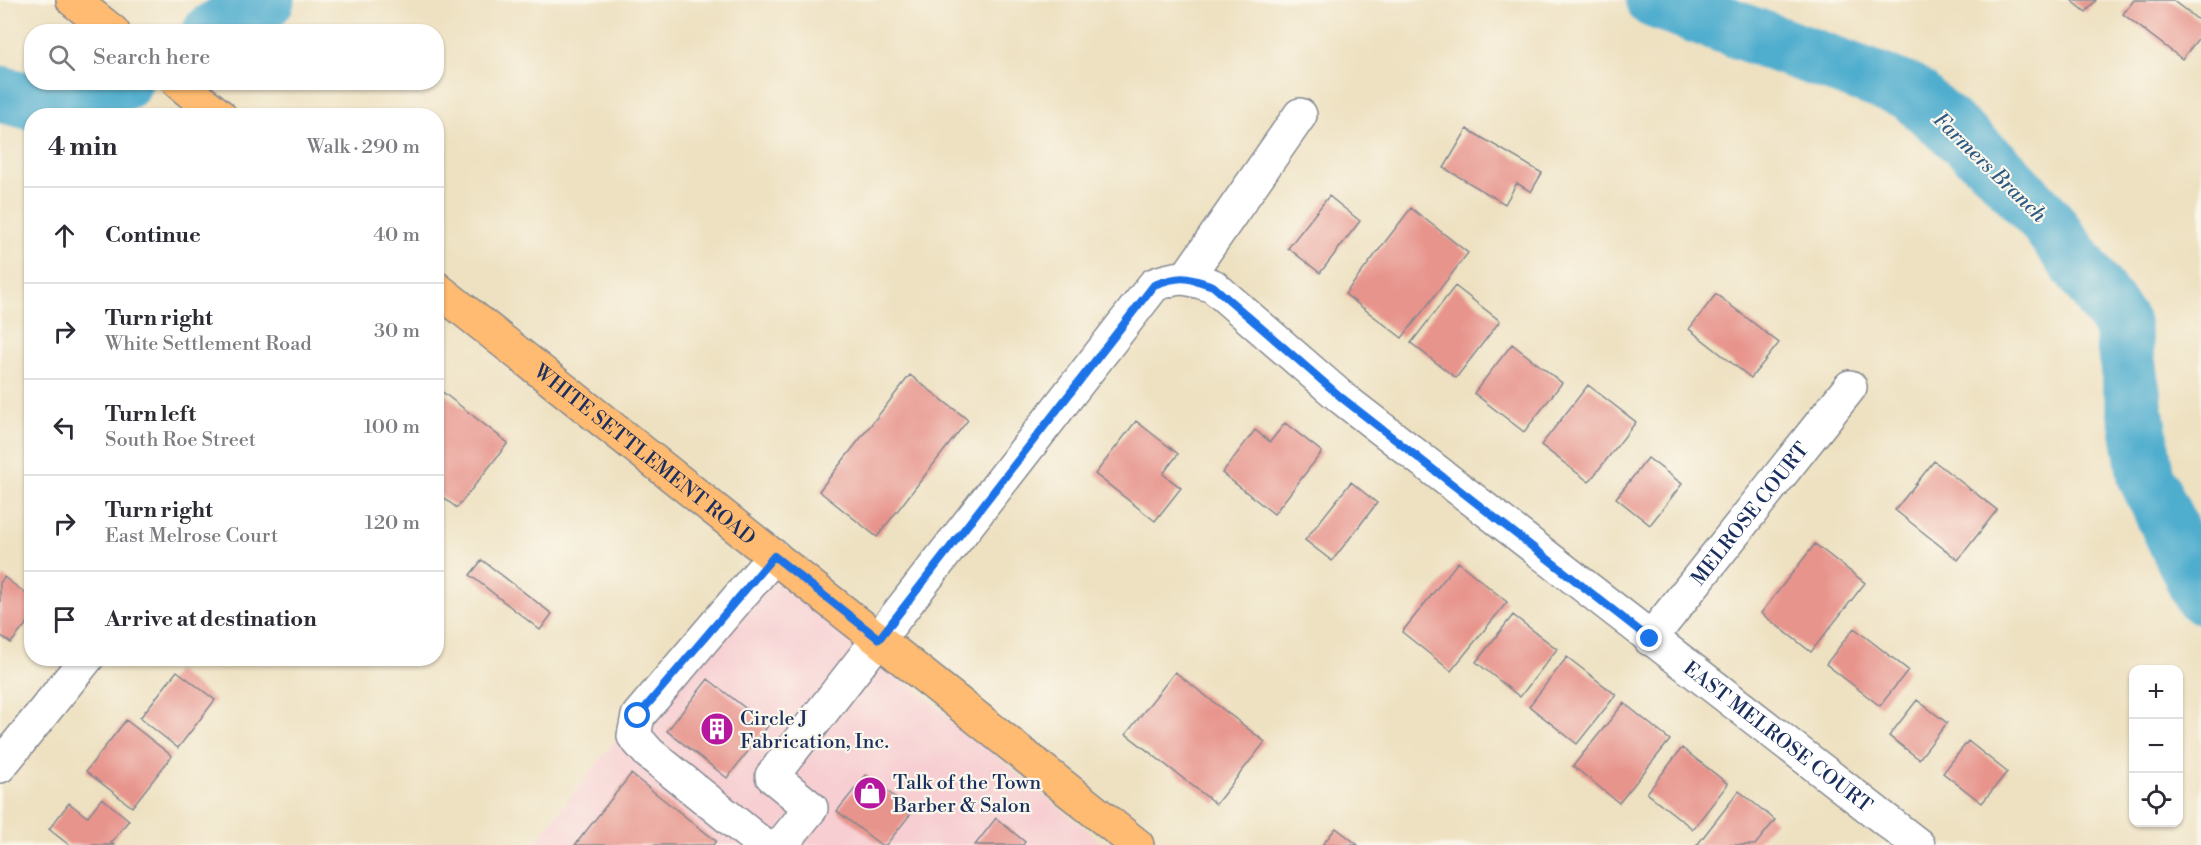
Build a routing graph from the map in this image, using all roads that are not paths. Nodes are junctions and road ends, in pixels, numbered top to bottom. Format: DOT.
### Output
graph roads {
  1 [pos="76,2"];
  2 [pos="103,24"];
  3 [pos="188,90"];
  4 [pos="210,108"];
  5 [pos="1300,115"];
  6 [pos="1187,277"];
  7 [pos="444,294"];
  8 [pos="1850,387"];
  9 [pos="774,556"];
  10 [pos="879,639"];
  11 [pos="1650,639"];
  12 [pos="81,666"];
  13 [pos="0,766"];
  14 [pos="763,845"];
  15 [pos="781,845"];
  16 [pos="1137,845"];
  17 [pos="1918,845"];
  1 -- 2 [label="main road"];
  3 -- 4 [label="main road"];
  5 -- 6 [label="street"];
  6 -- 10 [label="street"];
  6 -- 11 [label="street, EAST MELROSE COURT"];
  7 -- 9 [label="main road, WHITE SETTLEMENT ROAD"];
  8 -- 11 [label="street, MELROSE COURT"];
  9 -- 10 [label="main road, WHITE SETTLEMENT ROAD"];
  9 -- 14 [label="street"];
  10 -- 15 [label="street"];
  10 -- 16 [label="main road, WHITE SETTLEMENT ROAD"];
  11 -- 17 [label="street, EAST MELROSE COURT"];
  12 -- 13 [label="street"];
}
